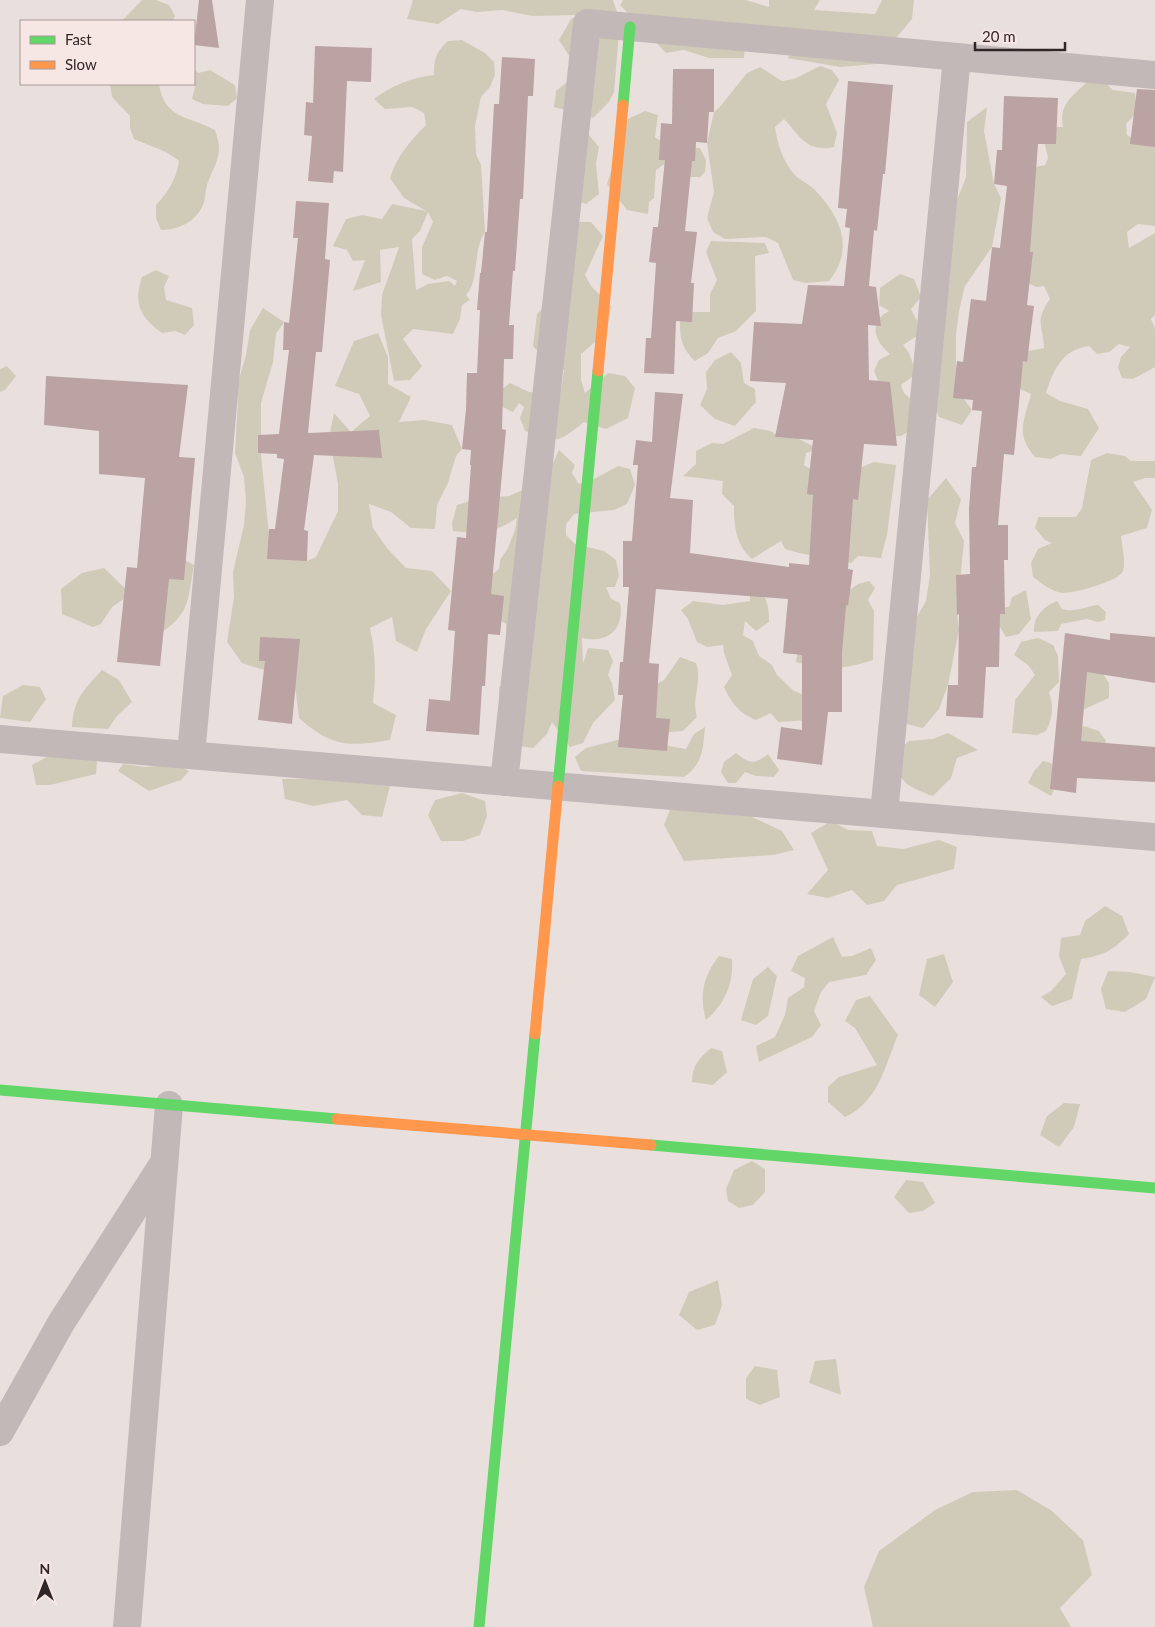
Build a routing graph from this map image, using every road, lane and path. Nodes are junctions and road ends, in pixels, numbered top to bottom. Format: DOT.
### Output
graph roads {
  1 [pos="260,0"];
  2 [pos="630,28"];
  3 [pos="957,57"];
  4 [pos="1155,75"];
  5 [pos="0,739"];
  6 [pos="191,755"];
  7 [pos="504,782"];
  8 [pos="558,786"];
  9 [pos="884,814"];
  10 [pos="1155,838"];
  11 [pos="0,1090"];
  12 [pos="169,1105"];
  13 [pos="526,1135"];
  14 [pos="164,1162"];
  15 [pos="1155,1188"];
  16 [pos="0,1432"];
  17 [pos="127,1627"];
  18 [pos="479,1627"];
  1 -- 6 [label="street"];
  2 -- 3 [label="street"];
  2 -- 7 [label="street"];
  2 -- 8 [label="street"];
  3 -- 4 [label="street"];
  3 -- 9 [label="street"];
  5 -- 6 [label="street"];
  6 -- 7 [label="street"];
  7 -- 8 [label="street"];
  8 -- 9 [label="street"];
  8 -- 13 [label="street"];
  9 -- 10 [label="street"];
  11 -- 12 [label="street"];
  12 -- 13 [label="street"];
  12 -- 14 [label="street"];
  13 -- 15 [label="street"];
  13 -- 18 [label="street"];
  14 -- 16 [label="street"];
  14 -- 17 [label="street"];
}
